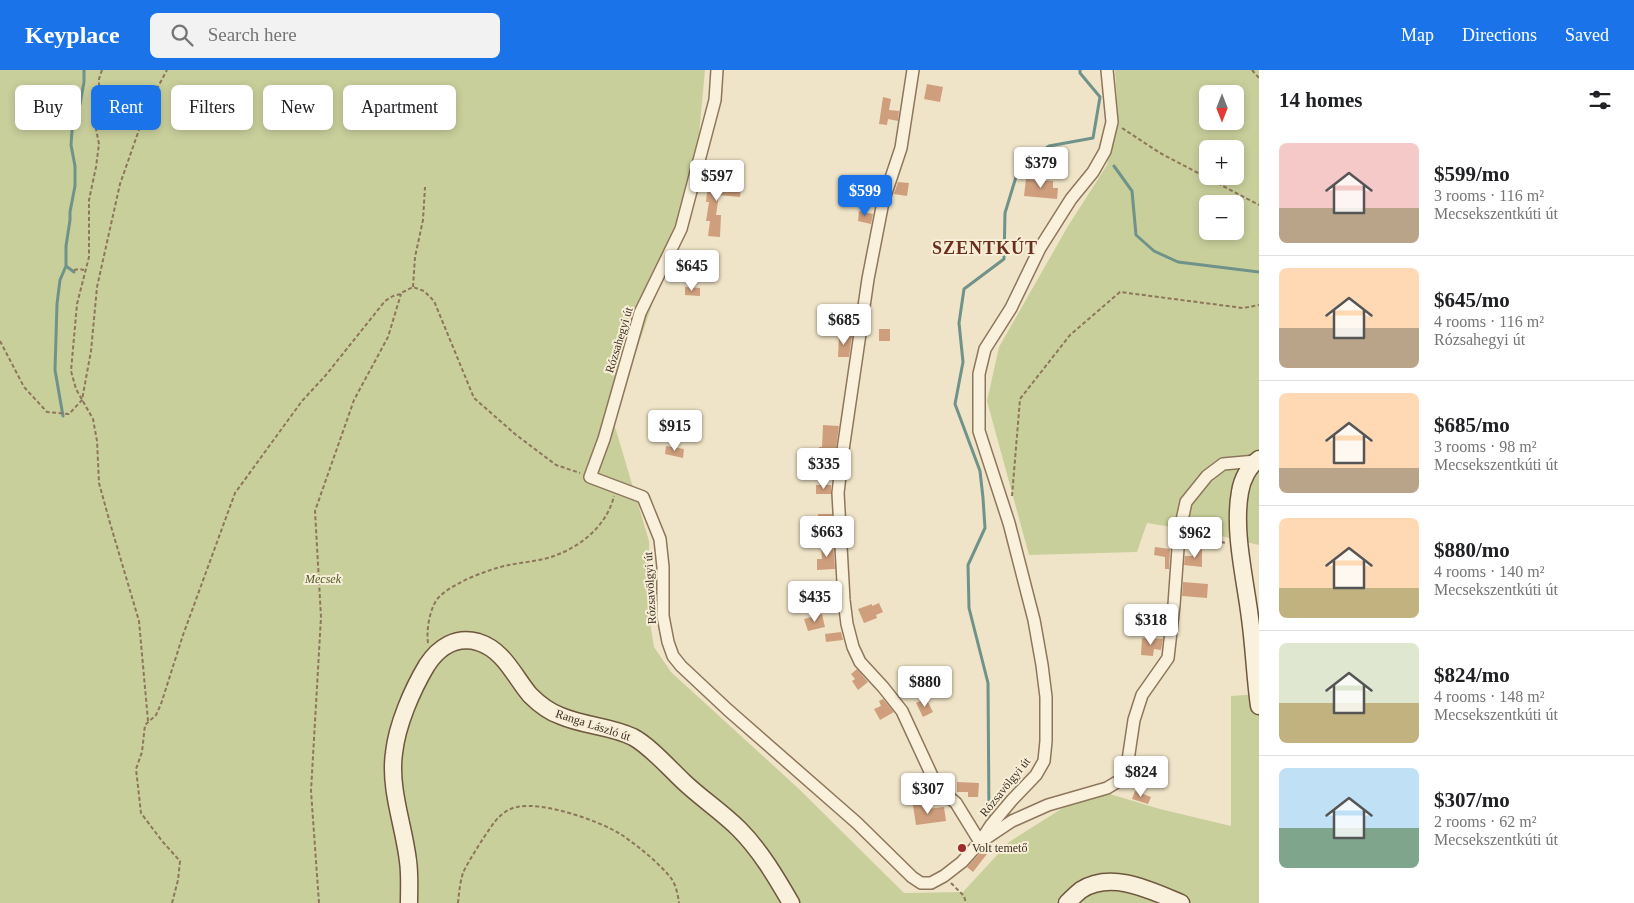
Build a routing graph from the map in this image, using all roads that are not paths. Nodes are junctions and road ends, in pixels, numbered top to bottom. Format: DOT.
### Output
graph roads {
  1 [pos="717,70"];
  2 [pos="913,70"];
  3 [pos="1107,70"];
  4 [pos="1257,460"];
  5 [pos="590,477"];
  6 [pos="1259,706"];
  7 [pos="980,842"];
  8 [pos="409,903"];
  9 [pos="790,903"];
  10 [pos="1067,903"];
  11 [pos="1181,903"];
  1 -- 5 [label="street, Rózsahegyi út"];
  2 -- 7 [label="street"];
  3 -- 7 [label="street, Rózsavölgyi út"];
  4 -- 6 [label="main road"];
  4 -- 7 [label="street"];
  5 -- 7 [label="street, Rózsavölgyi út"];
  8 -- 9 [label="main road, Ranga László út"];
  10 -- 11 [label="main road"];
}
